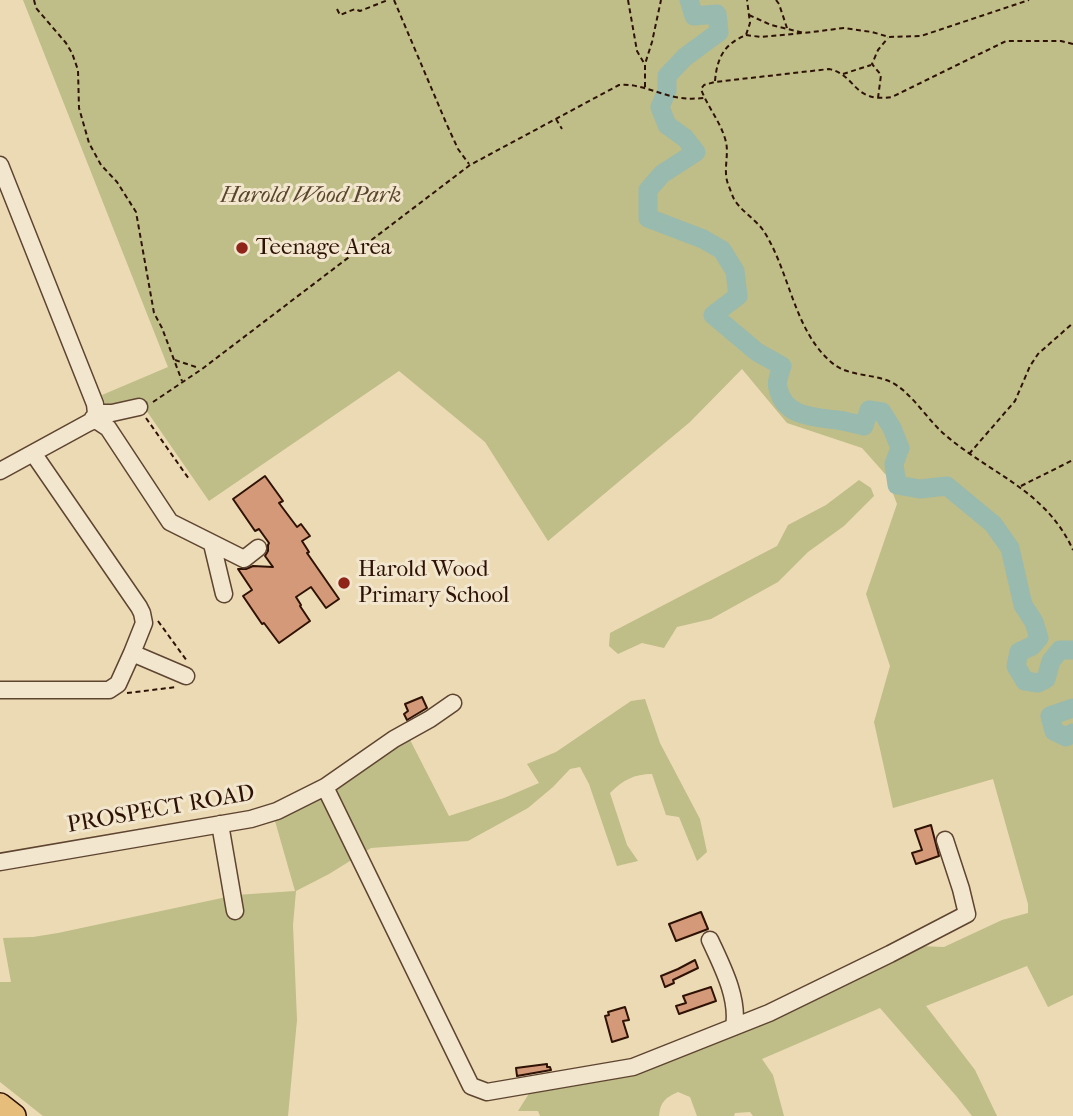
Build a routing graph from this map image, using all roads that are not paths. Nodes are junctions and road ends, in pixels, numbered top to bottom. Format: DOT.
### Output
graph roads {
  1 [pos="0,165"];
  2 [pos="139,407"];
  3 [pos="95,416"];
  4 [pos="33,453"];
  5 [pos="0,471"];
  6 [pos="212,544"];
  7 [pos="258,548"];
  8 [pos="224,594"];
  9 [pos="132,653"];
  10 [pos="186,676"];
  11 [pos="0,690"];
  12 [pos="453,703"];
  13 [pos="325,787"];
  14 [pos="220,824"];
  15 [pos="945,840"];
  16 [pos="0,862"];
  17 [pos="235,911"];
  18 [pos="710,940"];
  19 [pos="734,1027"];
  20 [pos="0,1105"];
  21 [pos="14,1116"];
  1 -- 3 [label="street"];
  2 -- 3 [label="street"];
  3 -- 4 [label="street"];
  3 -- 6 [label="street"];
  4 -- 5 [label="street"];
  4 -- 9 [label="street"];
  6 -- 7 [label="street"];
  6 -- 8 [label="street"];
  9 -- 10 [label="street"];
  9 -- 11 [label="street"];
  12 -- 13 [label="street, PROSPECT ROAD"];
  13 -- 14 [label="street, PROSPECT ROAD"];
  13 -- 19 [label="street"];
  14 -- 16 [label="street, PROSPECT ROAD"];
  14 -- 17 [label="street"];
  15 -- 19 [label="street"];
  18 -- 19 [label="street"];
  20 -- 21 [label="highway"];
}
